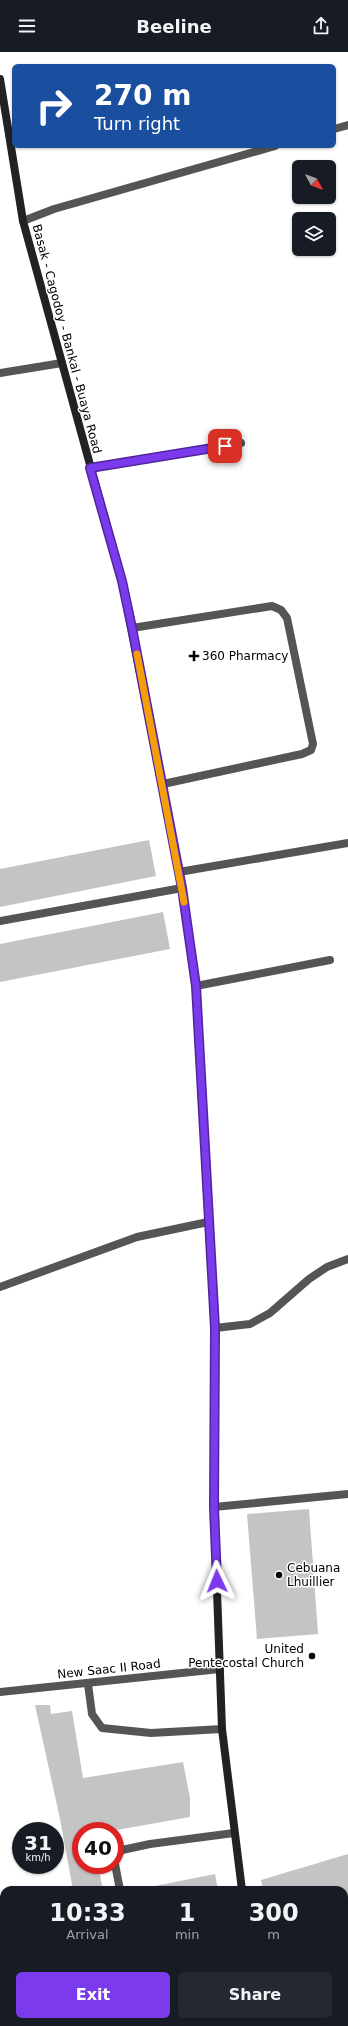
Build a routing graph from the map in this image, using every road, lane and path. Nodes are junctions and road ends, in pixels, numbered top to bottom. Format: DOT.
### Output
graph roads {
  1 [pos="0,79"];
  2 [pos="348,125"];
  3 [pos="336,128"];
  4 [pos="268,148"];
  5 [pos="23,220"];
  6 [pos="62,362"];
  7 [pos="0,373"];
  8 [pos="240,443"];
  9 [pos="90,468"];
  10 [pos="132,628"];
  11 [pos="163,784"];
  12 [pos="348,843"];
  13 [pos="179,872"];
  14 [pos="182,888"];
  15 [pos="0,921"];
  16 [pos="330,960"];
  17 [pos="196,986"];
  18 [pos="208,1222"];
  19 [pos="348,1259"];
  20 [pos="0,1287"];
  21 [pos="215,1328"];
  22 [pos="348,1494"];
  23 [pos="214,1507"];
  24 [pos="220,1669"];
  25 [pos="88,1684"];
  26 [pos="0,1692"];
  27 [pos="222,1729"];
  28 [pos="234,1833"];
  29 [pos="124,1850"];
  30 [pos="117,1874"];
  31 [pos="119,1886"];
  32 [pos="241,1886"];
  1 -- 5 [label="street, Basak - Cagodoy - Bankal - Buaya Road"];
  2 -- 3 [label="street"];
  4 -- 5 [label="street"];
  5 -- 6 [label="street, Basak - Cagodoy - Bankal - Buaya Road"];
  6 -- 7 [label="street"];
  6 -- 9 [label="street, Basak - Cagodoy - Bankal - Buaya Road"];
  8 -- 9 [label="street"];
  9 -- 10 [label="street, Basak - Cagodoy - Bankal - Buaya Road"];
  10 -- 11 [label="street, Basak - Cagodoy - Bankal - Buaya Road"];
  10 -- 11 [label="street"];
  11 -- 13 [label="street, Basak - Cagodoy - Bankal - Buaya Road"];
  12 -- 13 [label="street"];
  13 -- 14 [label="street, Basak - Cagodoy - Bankal - Buaya Road"];
  14 -- 15 [label="street"];
  14 -- 17 [label="street, Basak - Cagodoy - Bankal - Buaya Road"];
  16 -- 17 [label="street"];
  17 -- 18 [label="street, Basak - Cagodoy - Bankal - Buaya Road"];
  18 -- 20 [label="street"];
  18 -- 21 [label="street, Basak - Cagodoy - Bankal - Buaya Road"];
  19 -- 21 [label="street"];
  21 -- 23 [label="street, Basak - Cagodoy - Bankal - Buaya Road"];
  22 -- 23 [label="street"];
  23 -- 24 [label="street, Basak - Cagodoy - Bankal - Buaya Road"];
  24 -- 25 [label="street, New Saac II Road"];
  24 -- 27 [label="street, Basak - Cagodoy - Bankal - Buaya Road"];
  25 -- 26 [label="street, New Saac II Road"];
  25 -- 27 [label="street"];
  27 -- 28 [label="street, Basak - Cagodoy - Bankal - Buaya Road"];
  28 -- 29 [label="street"];
  28 -- 32 [label="street, Basak - Cagodoy - Bankal - Buaya Road"];
  30 -- 31 [label="street"];
}
